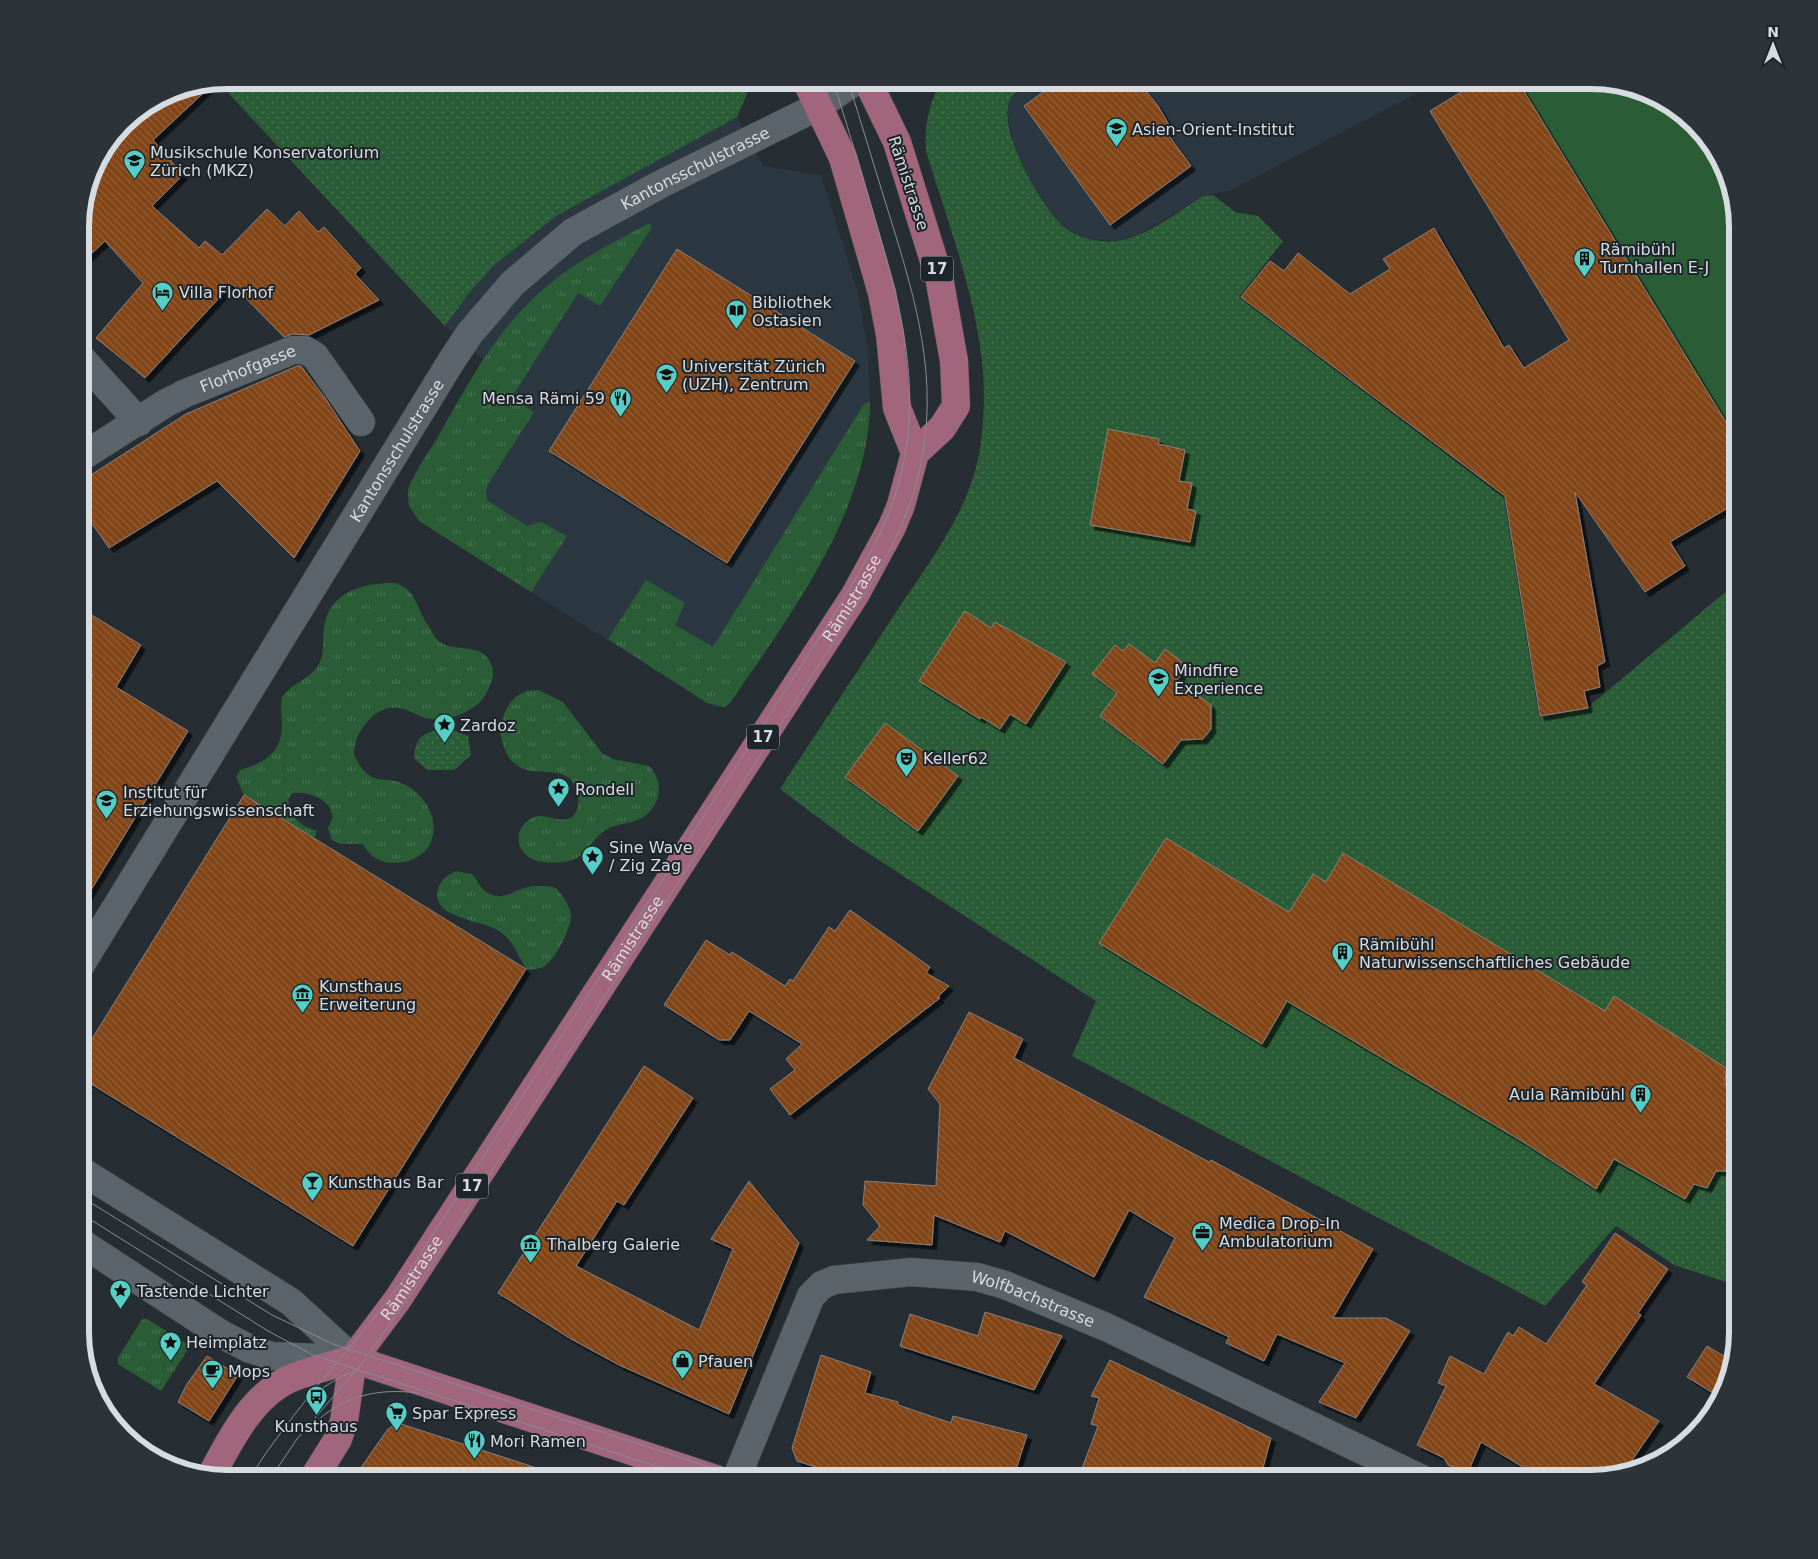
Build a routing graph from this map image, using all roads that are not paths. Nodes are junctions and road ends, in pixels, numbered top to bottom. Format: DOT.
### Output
graph roads {
  1 [pos="810,89"];
  2 [pos="844,89"];
  3 [pos="871,89"];
  4 [pos="817,107"];
  5 [pos="89,367"];
  6 [pos="139,422"];
  7 [pos="361,422"];
  8 [pos="89,453"];
  9 [pos="915,453"];
  10 [pos="89,951"];
  11 [pos="89,1176"];
  12 [pos="89,1248"];
  13 [pos="353,1359"];
  14 [pos="215,1470"];
  15 [pos="319,1470"];
  16 [pos="689,1470"];
  17 [pos="740,1470"];
  18 [pos="1403,1470"];
  1 -- 4 [label="main road"];
  2 -- 4 [label="street, Kantonsschulstrasse"];
  3 -- 9 [label="main road, Rämistrasse / 17"];
  4 -- 9 [label="main road"];
  4 -- 10 [label="street, Kantonsschulstrasse"];
  5 -- 6 [label="street"];
  6 -- 7 [label="street, Florhofgasse"];
  6 -- 8 [label="street, Florhofgasse"];
  9 -- 13 [label="main road, Rämistrasse / 17"];
  11 -- 13 [label="street"];
  12 -- 13 [label="street"];
  13 -- 14 [label="main road"];
  13 -- 15 [label="main road, Rämistrasse / 17"];
  13 -- 16 [label="main road"];
  17 -- 18 [label="street, Wolfbachstrasse"];
}
